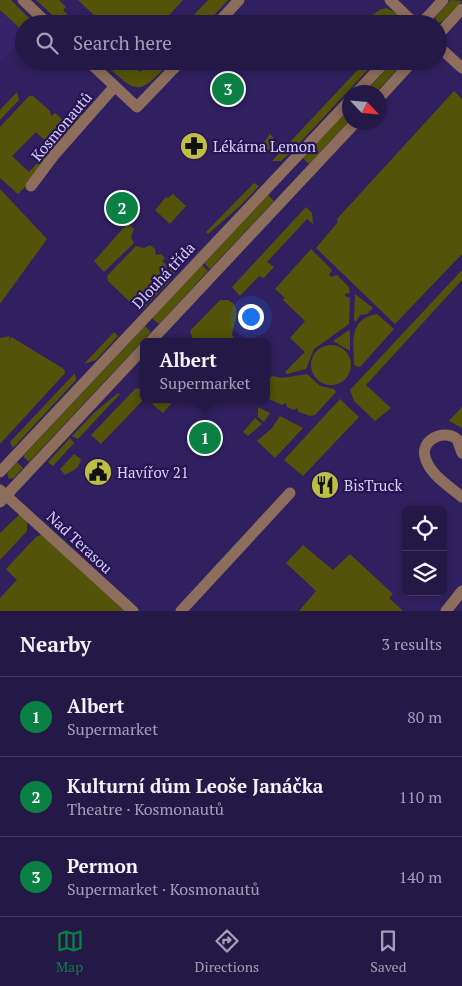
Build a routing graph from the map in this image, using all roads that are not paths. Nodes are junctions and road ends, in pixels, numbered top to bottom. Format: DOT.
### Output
graph roads {
  1 [pos="23,0"];
  2 [pos="239,0"];
  3 [pos="390,0"];
  4 [pos="443,0"];
  5 [pos="462,10"];
  6 [pos="39,15"];
  7 [pos="225,15"];
  8 [pos="406,15"];
  9 [pos="429,15"];
  10 [pos="447,26"];
  11 [pos="447,54"];
  12 [pos="462,68"];
  13 [pos="98,70"];
  14 [pos="172,70"];
  15 [pos="378,70"];
  16 [pos="405,70"];
  17 [pos="364,85"];
  18 [pos="115,86"];
  19 [pos="387,89"];
  20 [pos="342,109"];
  21 [pos="349,130"];
  22 [pos="31,186"];
  23 [pos="154,338"];
  24 [pos="140,352"];
  25 [pos="462,452"];
  26 [pos="0,472"];
  27 [pos="290,493"];
  28 [pos="2,496"];
  29 [pos="462,497"];
  30 [pos="462,591"];
  31 [pos="133,611"];
  32 [pos="181,611"];
  33 [pos="446,611"];
  1 -- 6 [label="street"];
  2 -- 7 [label="street"];
  3 -- 8 [label="street"];
  4 -- 9 [label="street"];
  5 -- 10 [label="street"];
  11 -- 12 [label="street"];
  13 -- 18 [label="street"];
  14 -- 18 [label="street"];
  15 -- 17 [label="street"];
  16 -- 19 [label="street"];
  18 -- 22 [label="street, Kosmonautů"];
  20 -- 26 [label="street, Dlouhá třída"];
  21 -- 23 [label="street"];
  24 -- 28 [label="street"];
  25 -- 29 [label="street"];
  27 -- 32 [label="street"];
  28 -- 31 [label="street, Nad Terasou"];
  30 -- 33 [label="street"];
}
